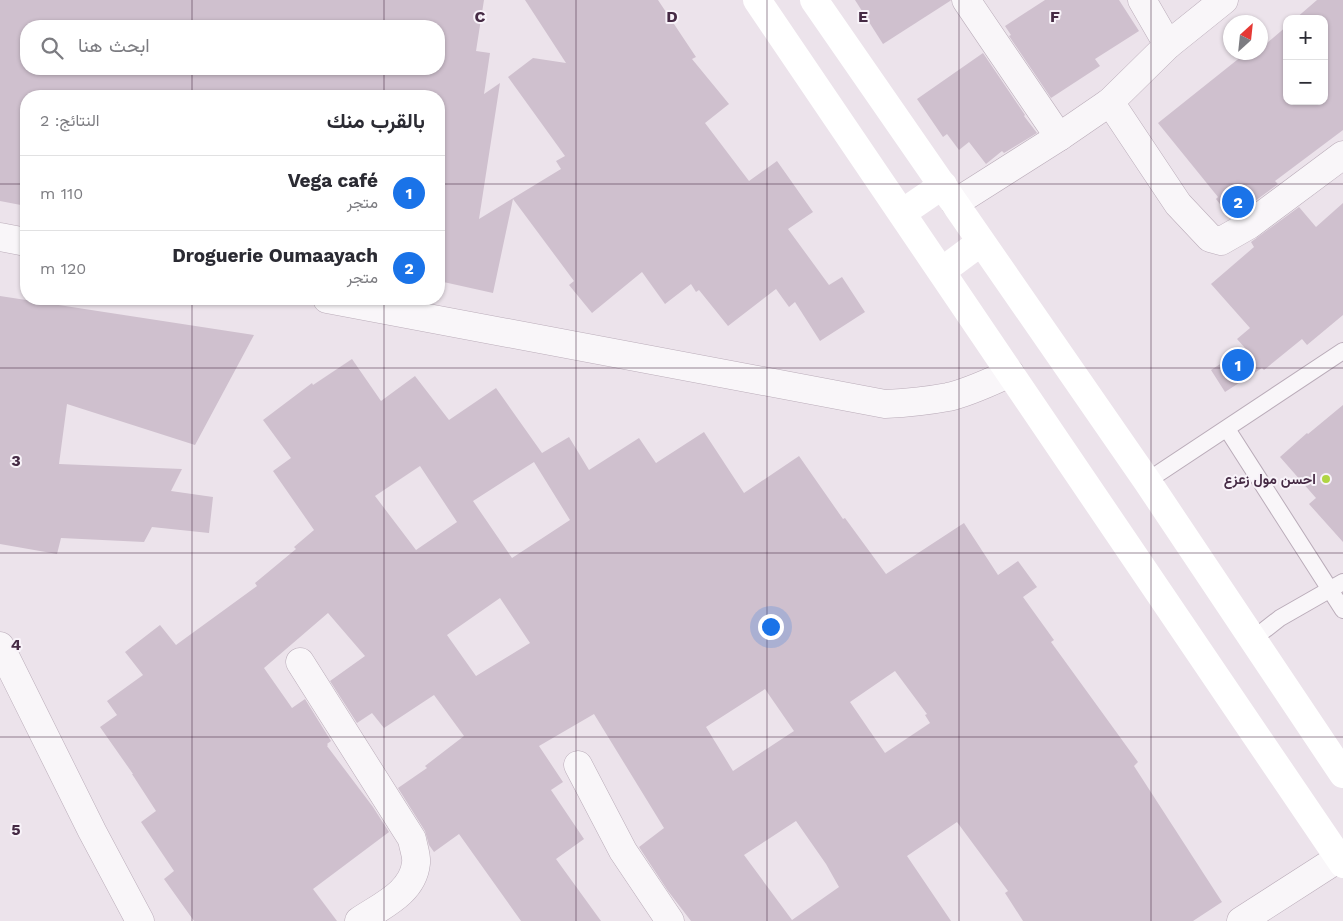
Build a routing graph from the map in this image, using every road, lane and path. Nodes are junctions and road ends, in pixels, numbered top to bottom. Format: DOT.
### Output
graph roads {
  1 [pos="757,0"];
  2 [pos="814,0"];
  3 [pos="966,0"];
  4 [pos="1142,0"];
  5 [pos="1224,0"];
  6 [pos="1168,45"];
  7 [pos="1110,102"];
  8 [pos="1059,137"];
  9 [pos="1343,155"];
  10 [pos="949,194"];
  11 [pos="902,213"];
  12 [pos="0,237"];
  13 [pos="20,241"];
  14 [pos="982,242"];
  15 [pos="942,272"];
  16 [pos="359,305"];
  17 [pos="1343,350"];
  18 [pos="1010,373"];
  19 [pos="1226,429"];
  20 [pos="1147,480"];
  21 [pos="1336,586"];
  22 [pos="1343,610"];
  23 [pos="1252,639"];
  24 [pos="0,646"];
  25 [pos="300,662"];
  26 [pos="578,765"];
  27 [pos="1343,774"];
  28 [pos="1341,861"];
  29 [pos="140,921"];
  30 [pos="359,921"];
  31 [pos="670,921"];
  32 [pos="1241,921"];
  1 -- 11 [label="main road"];
  2 -- 10 [label="main road"];
  3 -- 8 [label="street"];
  4 -- 6 [label="street"];
  5 -- 6 [label="street"];
  6 -- 7 [label="street"];
  7 -- 8 [label="street"];
  7 -- 9 [label="street"];
  8 -- 10 [label="street"];
  10 -- 11 [label="main road"];
  10 -- 14 [label="main road"];
  11 -- 15 [label="main road"];
  12 -- 13 [label="street"];
  14 -- 15 [label="main road"];
  14 -- 20 [label="main road"];
  15 -- 18 [label="main road"];
  16 -- 18 [label="street"];
  17 -- 19 [label="lane"];
  18 -- 28 [label="main road"];
  19 -- 20 [label="lane"];
  19 -- 21 [label="lane"];
  20 -- 23 [label="main road"];
  21 -- 22 [label="lane"];
  21 -- 23 [label="lane"];
  23 -- 27 [label="main road"];
  24 -- 29 [label="street"];
  25 -- 30 [label="street"];
  26 -- 31 [label="street"];
  28 -- 32 [label="street"];
}
